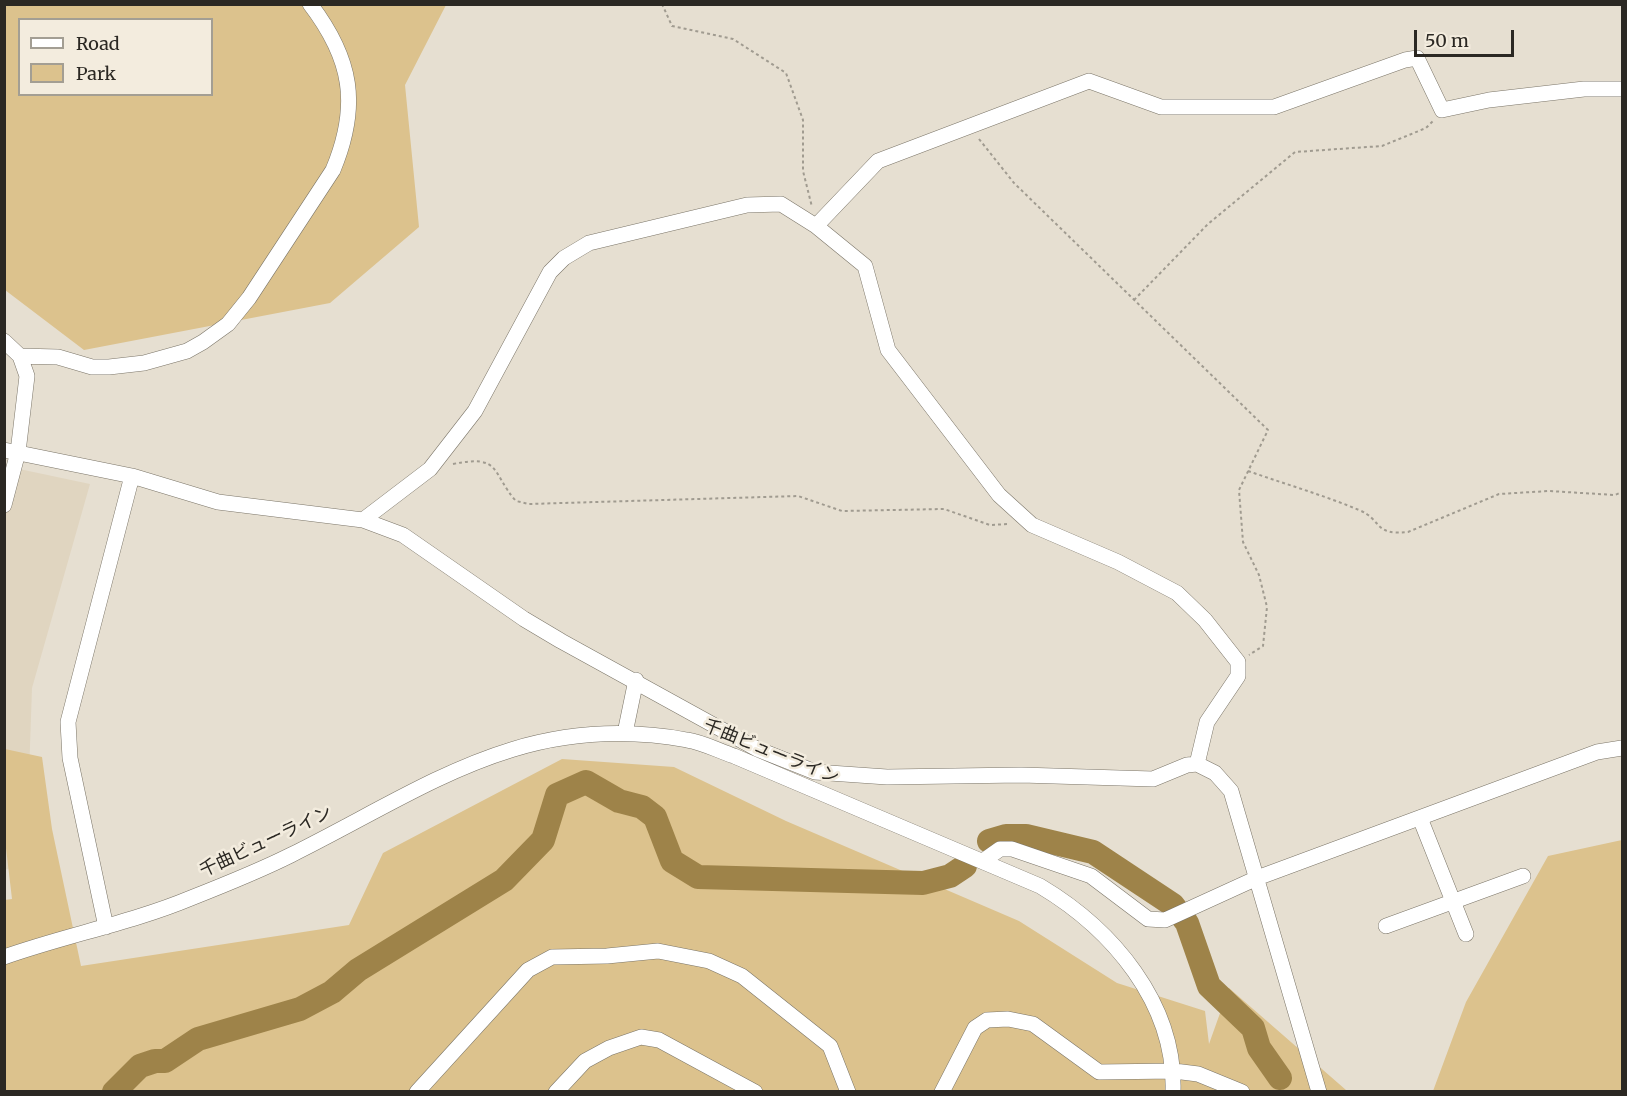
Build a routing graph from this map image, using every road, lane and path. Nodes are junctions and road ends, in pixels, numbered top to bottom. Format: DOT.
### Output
graph roads {
  1 [pos="310,4"];
  2 [pos="662,4"];
  3 [pos="1623,89"];
  4 [pos="1442,110"];
  5 [pos="968,125"];
  6 [pos="816,226"];
  7 [pos="1134,300"];
  8 [pos="4,341"];
  9 [pos="20,356"];
  10 [pos="11,451"];
  11 [pos="452,464"];
  12 [pos="1248,471"];
  13 [pos="132,476"];
  14 [pos="1623,492"];
  15 [pos="4,504"];
  16 [pos="363,520"];
  17 [pos="1032,525"];
  18 [pos="1238,662"];
  19 [pos="636,681"];
  20 [pos="625,733"];
  21 [pos="1623,748"];
  22 [pos="1197,764"];
  23 [pos="1420,818"];
  24 [pos="983,861"];
  25 [pos="1523,876"];
  26 [pos="1257,878"];
  27 [pos="1453,902"];
  28 [pos="1386,926"];
  29 [pos="106,927"];
  30 [pos="1466,934"];
  31 [pos="4,957"];
  32 [pos="1174,1071"];
  33 [pos="417,1092"];
  34 [pos="556,1092"];
  35 [pos="755,1092"];
  36 [pos="848,1092"];
  37 [pos="942,1092"];
  38 [pos="1173,1092"];
  39 [pos="1242,1092"];
  40 [pos="1319,1092"];
  1 -- 9 [label="street"];
  2 -- 6 [label="path"];
  3 -- 4 [label="street"];
  4 -- 5 [label="street"];
  4 -- 7 [label="path"];
  5 -- 6 [label="street"];
  5 -- 7 [label="path"];
  6 -- 16 [label="street"];
  6 -- 17 [label="street"];
  7 -- 12 [label="path"];
  8 -- 9 [label="street"];
  9 -- 10 [label="street"];
  10 -- 13 [label="street"];
  10 -- 15 [label="street"];
  11 -- 17 [label="path"];
  12 -- 14 [label="path"];
  12 -- 18 [label="path"];
  13 -- 16 [label="street"];
  13 -- 29 [label="street"];
  16 -- 19 [label="street"];
  17 -- 18 [label="street"];
  18 -- 22 [label="street"];
  19 -- 20 [label="street"];
  19 -- 22 [label="street"];
  20 -- 24 [label="street, 千曲ビューライン"];
  20 -- 29 [label="street, 千曲ビューライン"];
  21 -- 23 [label="street"];
  22 -- 26 [label="street"];
  23 -- 26 [label="street"];
  23 -- 27 [label="street"];
  24 -- 26 [label="street"];
  24 -- 32 [label="street, 千曲ビューライン"];
  25 -- 27 [label="street"];
  26 -- 40 [label="street"];
  27 -- 28 [label="street"];
  27 -- 30 [label="street"];
  29 -- 31 [label="street, 千曲ビューライン"];
  32 -- 37 [label="street"];
  32 -- 38 [label="street, 千曲ビューライン"];
  32 -- 39 [label="street"];
  33 -- 36 [label="street"];
  34 -- 35 [label="street"];
}
